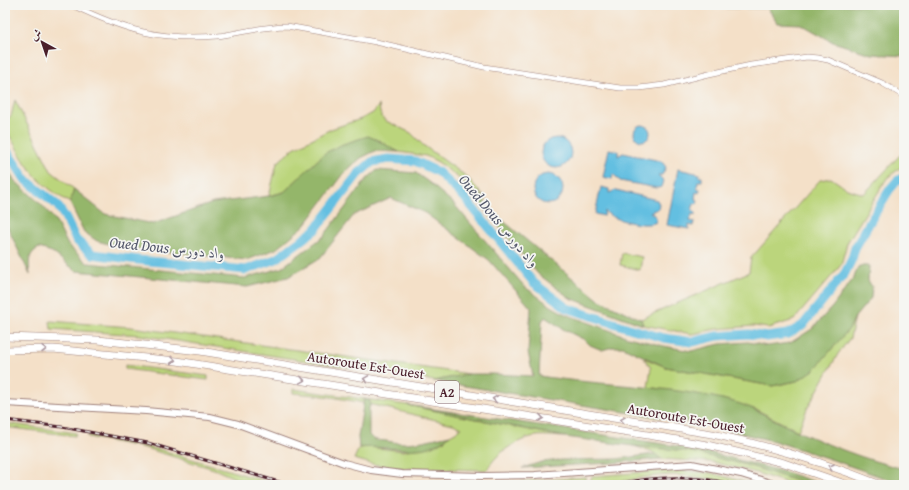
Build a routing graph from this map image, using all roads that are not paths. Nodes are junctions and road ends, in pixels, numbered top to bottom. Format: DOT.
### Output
graph roads {
  1 [pos="72,5"];
  2 [pos="904,96"];
  3 [pos="5,337"];
  4 [pos="5,350"];
  5 [pos="5,403"];
  6 [pos="777,485"];
  7 [pos="848,485"];
  8 [pos="881,485"];
  1 -- 2 [label="street"];
  8 -- 3 [label="highway, Autoroute Est-Ouest / A2, one-way"];
  4 -- 7 [label="highway, Autoroute Est-Ouest / A2, one-way"];
  5 -- 6 [label="main road"];
}
